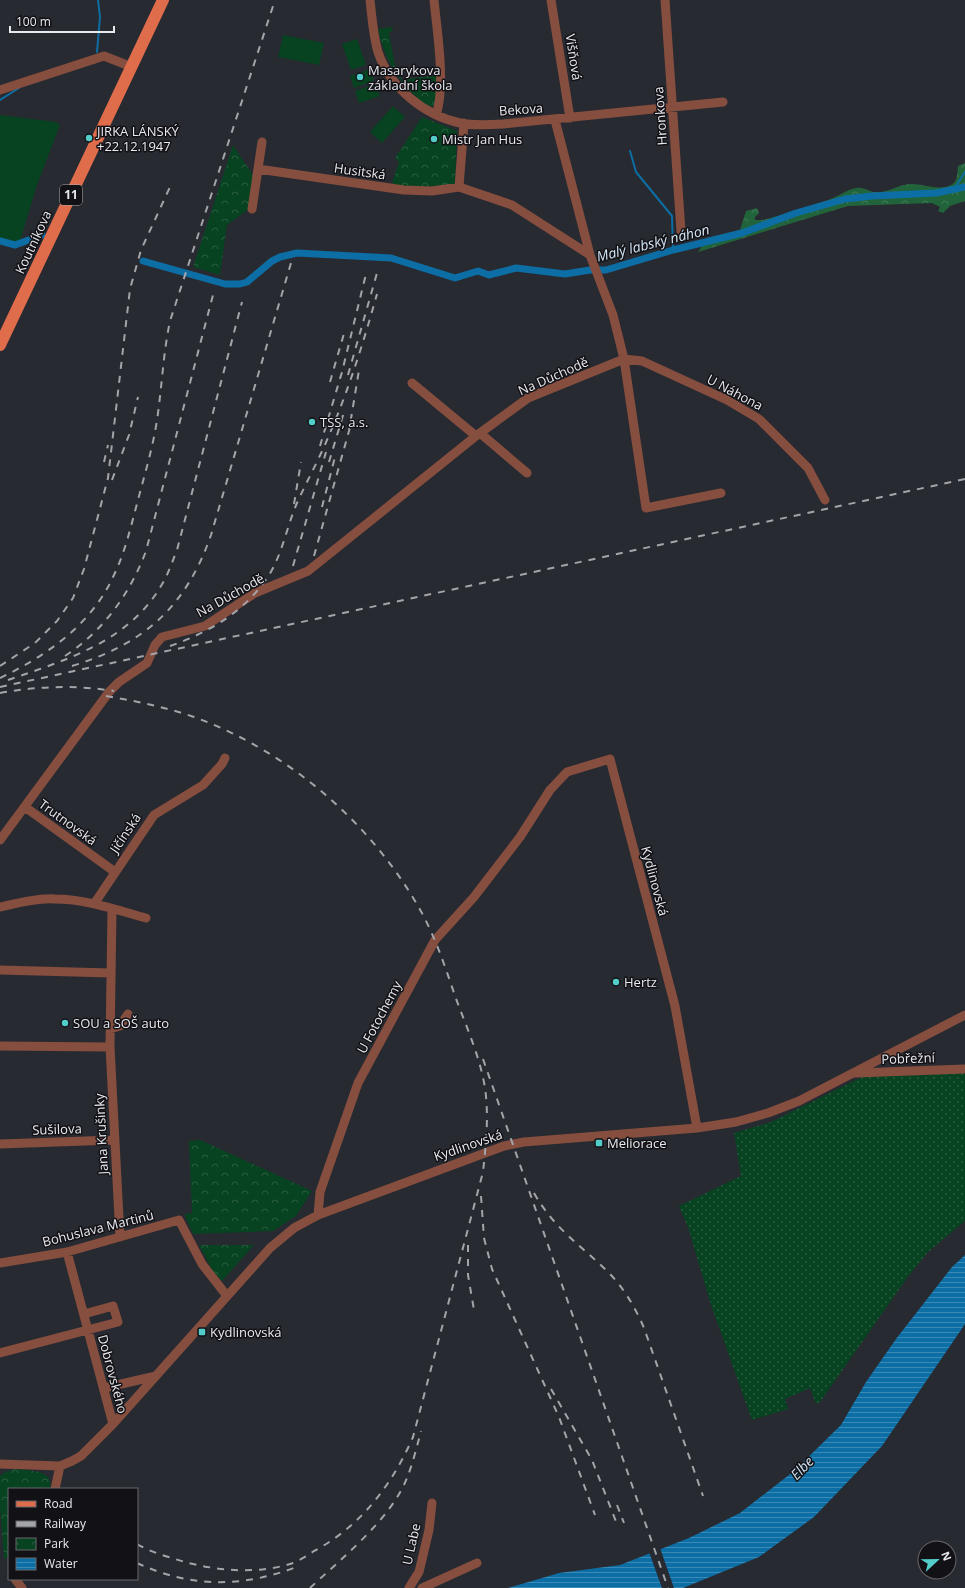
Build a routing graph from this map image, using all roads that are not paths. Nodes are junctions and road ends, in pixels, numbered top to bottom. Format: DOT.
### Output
graph roads {
  1 [pos="163,0"];
  2 [pos="370,0"];
  3 [pos="434,0"];
  4 [pos="551,0"];
  5 [pos="665,0"];
  6 [pos="132,67"];
  7 [pos="0,90"];
  8 [pos="724,102"];
  9 [pos="672,107"];
  10 [pos="436,115"];
  11 [pos="570,118"];
  12 [pos="555,120"];
  13 [pos="464,124"];
  14 [pos="262,142"];
  15 [pos="258,169"];
  16 [pos="459,187"];
  17 [pos="252,209"];
  18 [pos="681,231"];
  19 [pos="590,255"];
  20 [pos="3,332"];
  21 [pos="0,345"];
  22 [pos="624,359"];
  23 [pos="412,383"];
  24 [pos="478,434"];
  25 [pos="527,473"];
  26 [pos="721,493"];
  27 [pos="824,500"];
  28 [pos="225,758"];
  29 [pos="610,759"];
  30 [pos="25,807"];
  31 [pos="0,840"];
  32 [pos="115,872"];
  33 [pos="94,904"];
  34 [pos="0,907"];
  35 [pos="112,909"];
  36 [pos="146,918"];
  37 [pos="0,970"];
  38 [pos="111,973"];
  39 [pos="128,1014"];
  40 [pos="965,1015"];
  41 [pos="110,1029"];
  42 [pos="0,1046"];
  43 [pos="110,1047"];
  44 [pos="965,1068"];
  45 [pos="853,1073"];
  46 [pos="697,1128"];
  47 [pos="114,1140"];
  48 [pos="0,1144"];
  49 [pos="318,1215"];
  50 [pos="120,1237"];
  51 [pos="67,1252"];
  52 [pos="0,1263"];
  53 [pos="227,1296"];
  54 [pos="84,1314"];
  55 [pos="88,1330"];
  56 [pos="0,1353"];
  57 [pos="156,1376"];
  58 [pos="104,1388"];
  59 [pos="113,1424"];
  60 [pos="0,1464"];
  61 [pos="60,1466"];
  62 [pos="55,1488"];
  63 [pos="432,1503"];
  64 [pos="477,1563"];
  65 [pos="409,1588"];
  66 [pos="422,1588"];
  1 -- 6 [label="main road, Koutníkova / 11"];
  2 -- 10 [label="street, Bekova"];
  3 -- 10 [label="street"];
  4 -- 11 [label="street, Višňová"];
  5 -- 9 [label="street, Hronkova"];
  6 -- 7 [label="street"];
  6 -- 20 [label="main road, Koutníkova / 11"];
  8 -- 9 [label="street, Bekova"];
  9 -- 11 [label="street, Bekova"];
  9 -- 18 [label="street, Hronkova"];
  10 -- 13 [label="street, Bekova"];
  11 -- 12 [label="street, Bekova"];
  12 -- 13 [label="street, Bekova"];
  12 -- 19 [label="street"];
  13 -- 16 [label="street"];
  14 -- 15 [label="street"];
  15 -- 16 [label="street, Husitská"];
  15 -- 17 [label="street"];
  16 -- 19 [label="street"];
  19 -- 22 [label="street"];
  20 -- 21 [label="main road, Koutníkova / 11"];
  22 -- 24 [label="street, Na Důchodě"];
  22 -- 26 [label="street"];
  22 -- 27 [label="street, U Náhona"];
  23 -- 24 [label="street"];
  24 -- 25 [label="street"];
  24 -- 30 [label="street, Na Důchodě"];
  28 -- 32 [label="street, Jičínská"];
  29 -- 46 [label="street, Kydlinovská"];
  29 -- 49 [label="street, U Fotochemy"];
  30 -- 31 [label="street, Na Důchodě"];
  30 -- 32 [label="street, Trutnovská"];
  32 -- 33 [label="street, Jičínská"];
  33 -- 34 [label="street"];
  33 -- 35 [label="street"];
  35 -- 36 [label="street"];
  35 -- 38 [label="street, Jana Krušinky"];
  37 -- 38 [label="street"];
  38 -- 41 [label="street, Jana Krušinky"];
  39 -- 41 [label="street"];
  40 -- 45 [label="street, Kydlinovská"];
  41 -- 43 [label="street, Jana Krušinky"];
  42 -- 43 [label="street"];
  43 -- 47 [label="street, Jana Krušinky"];
  44 -- 45 [label="street, Pobřežní"];
  45 -- 46 [label="street, Kydlinovská"];
  46 -- 49 [label="street, Kydlinovská"];
  47 -- 48 [label="street, Sušilova"];
  47 -- 50 [label="street, Jana Krušinky"];
  49 -- 53 [label="street, Kydlinovská"];
  50 -- 51 [label="street, Bohuslava Martinů"];
  50 -- 53 [label="street, Bohuslava Martinů"];
  51 -- 52 [label="street, Bohuslava Martinů"];
  51 -- 54 [label="street, Dobrovského"];
  53 -- 57 [label="street, Kydlinovská"];
  54 -- 55 [label="street, Dobrovského"];
  54 -- 55 [label="street, Dobrovského"];
  55 -- 56 [label="street"];
  55 -- 58 [label="street, Dobrovského"];
  57 -- 58 [label="street"];
  57 -- 59 [label="street, Kydlinovská"];
  58 -- 59 [label="street, Dobrovského"];
  59 -- 61 [label="street, Kydlinovská"];
  60 -- 61 [label="street"];
  61 -- 62 [label="street"];
  63 -- 65 [label="street, U Labe"];
  64 -- 66 [label="street"];
}
